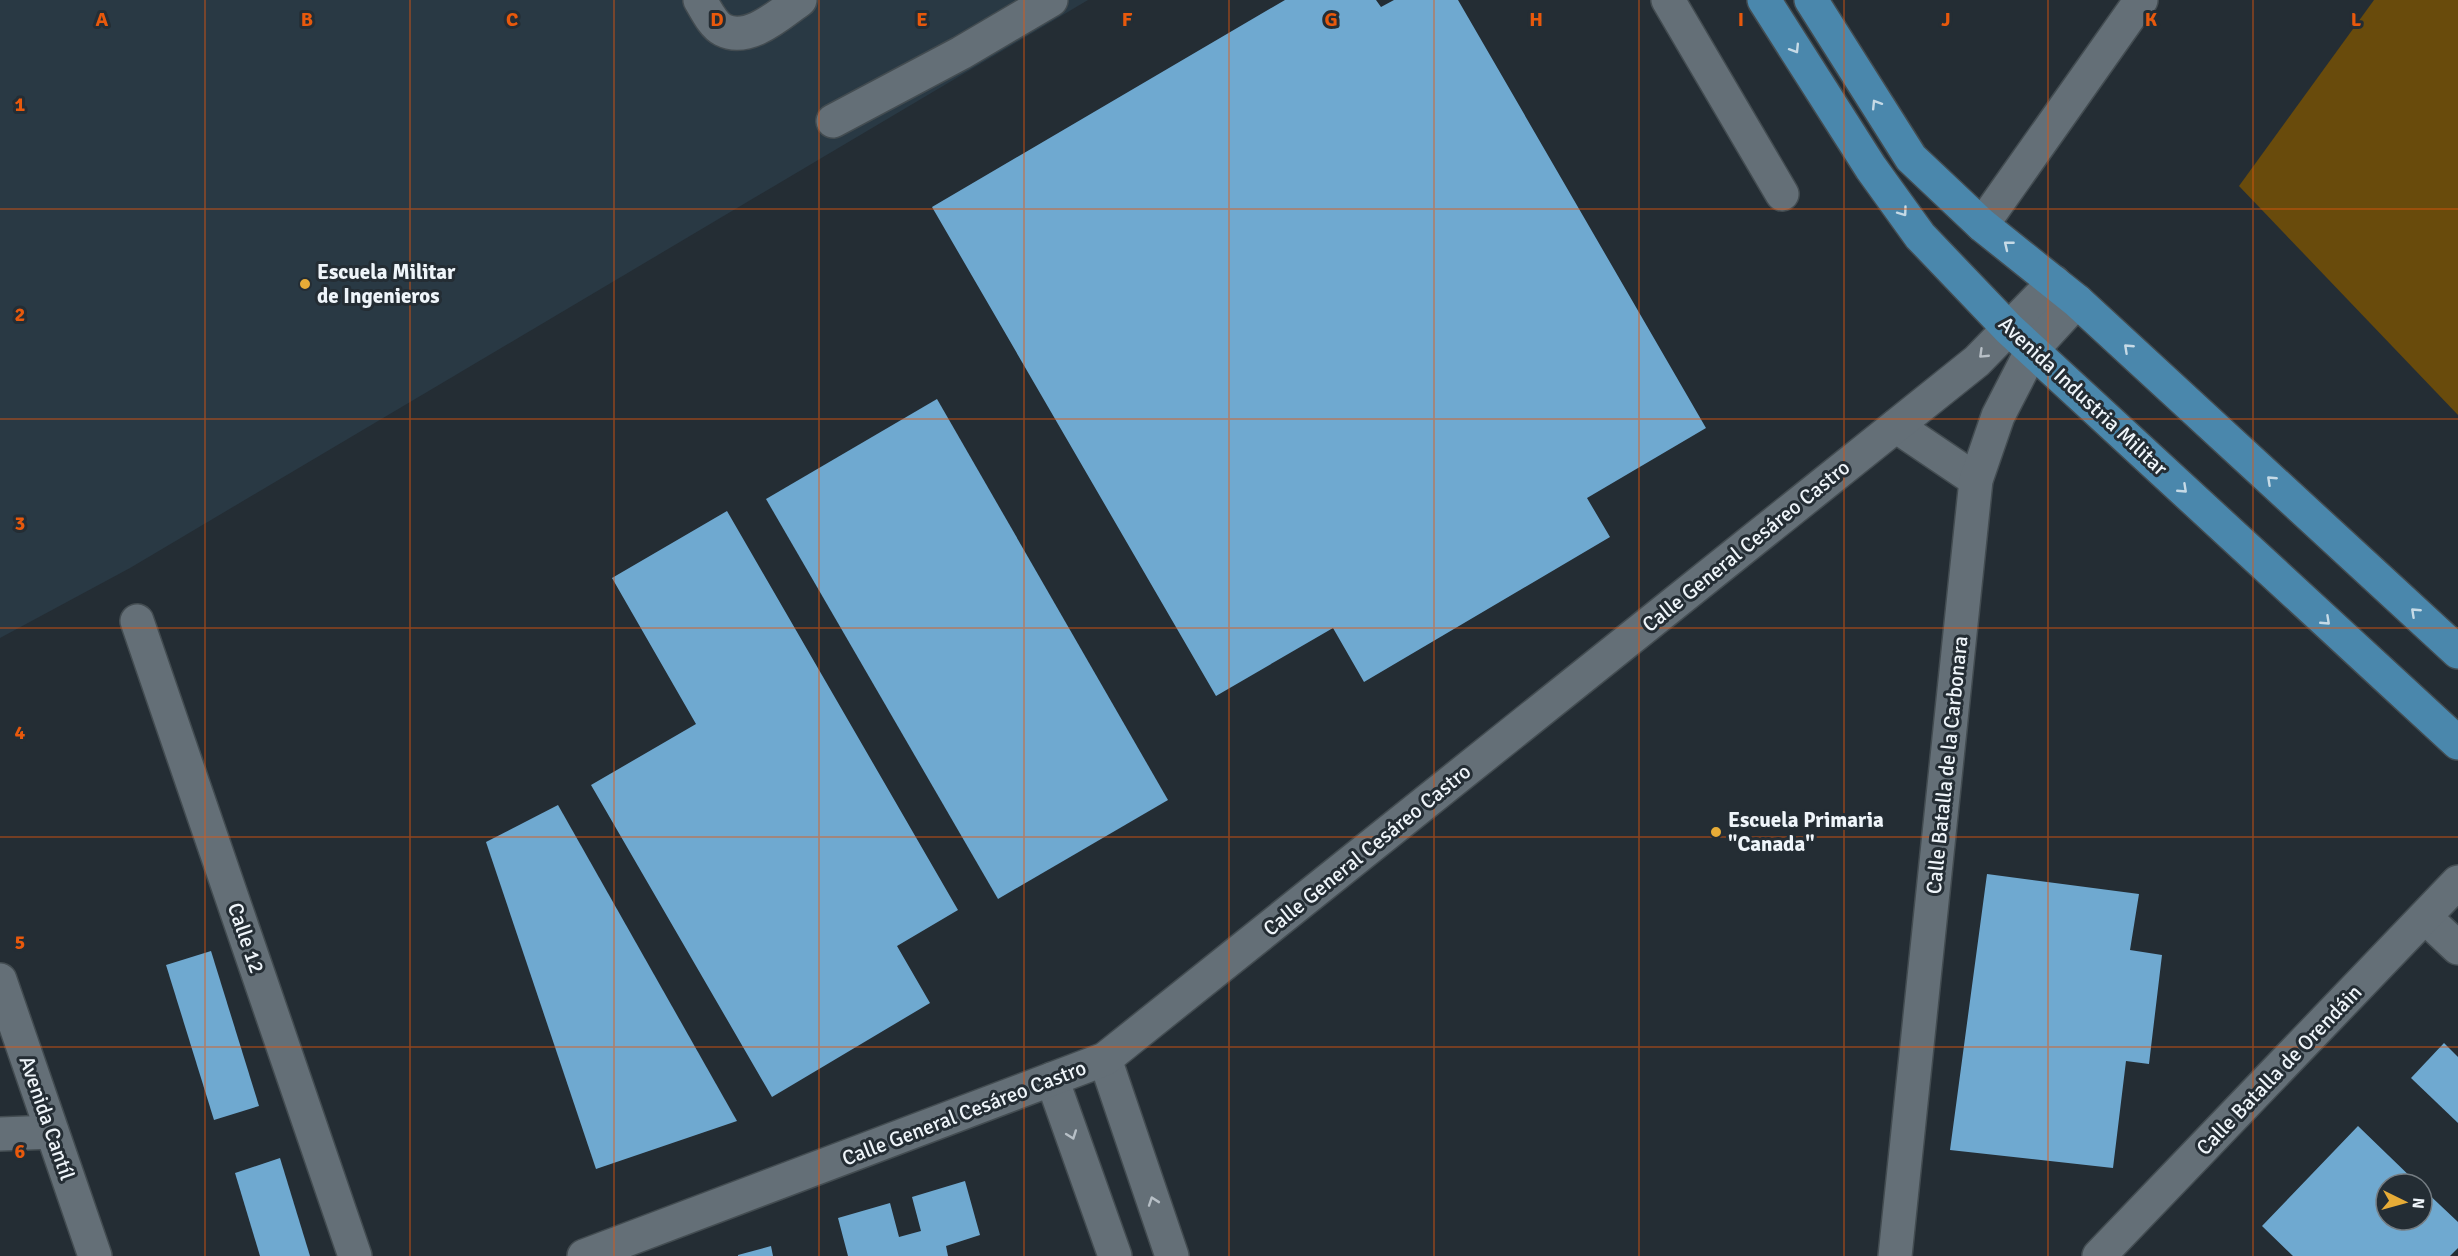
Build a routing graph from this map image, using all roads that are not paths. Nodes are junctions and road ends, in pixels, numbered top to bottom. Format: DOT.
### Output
graph roads {
  1 [pos="700,0"];
  2 [pos="800,0"];
  3 [pos="1668,0"];
  4 [pos="1764,0"];
  5 [pos="1811,0"];
  6 [pos="2141,0"];
  7 [pos="1046,1"];
  8 [pos="833,121"];
  9 [pos="1782,194"];
  10 [pos="1982,225"];
  11 [pos="2065,292"];
  12 [pos="2020,339"];
  13 [pos="1896,426"];
  14 [pos="1976,480"];
  15 [pos="137,621"];
  16 [pos="2458,652"];
  17 [pos="2458,743"];
  18 [pos="2458,882"];
  19 [pos="2426,918"];
  20 [pos="2458,948"];
  21 [pos="0,980"];
  22 [pos="1106,1059"];
  23 [pos="1052,1079"];
  24 [pos="52,1132"];
  25 [pos="0,1134"];
  26 [pos="95,1256"];
  27 [pos="355,1256"];
  28 [pos="584,1256"];
  29 [pos="1115,1256"];
  30 [pos="1172,1256"];
  31 [pos="1895,1256"];
  32 [pos="2099,1256"];
  1 -- 2 [label="street"];
  3 -- 9 [label="street"];
  4 -- 12 [label="main road, Avenida Industria Militar, one-way"];
  10 -- 5 [label="main road, one-way"];
  6 -- 10 [label="street"];
  7 -- 8 [label="street"];
  11 -- 10 [label="main road, one-way"];
  11 -- 12 [label="street, Calle General Cesáreo Castro"];
  16 -- 11 [label="main road, one-way"];
  12 -- 13 [label="street, Calle General Cesáreo Castro, one-way"];
  12 -- 14 [label="street, Calle Batalla de la Carbonara"];
  12 -- 17 [label="main road, Avenida Industria Militar, one-way"];
  13 -- 14 [label="street"];
  13 -- 22 [label="street, Calle General Cesáreo Castro"];
  14 -- 31 [label="street, Calle Batalla de la Carbonara"];
  15 -- 27 [label="street, Calle 12"];
  18 -- 19 [label="street, Calle Batalla de Orendáin"];
  19 -- 20 [label="street"];
  19 -- 32 [label="street, Calle Batalla de Orendáin"];
  21 -- 24 [label="street, Avenida Cantíl"];
  22 -- 23 [label="street, Calle General Cesáreo Castro"];
  30 -- 22 [label="street, one-way"];
  23 -- 28 [label="street, Calle General Cesáreo Castro"];
  23 -- 29 [label="street, one-way"];
  24 -- 25 [label="street"];
  24 -- 26 [label="street, Avenida Cantíl"];
}
